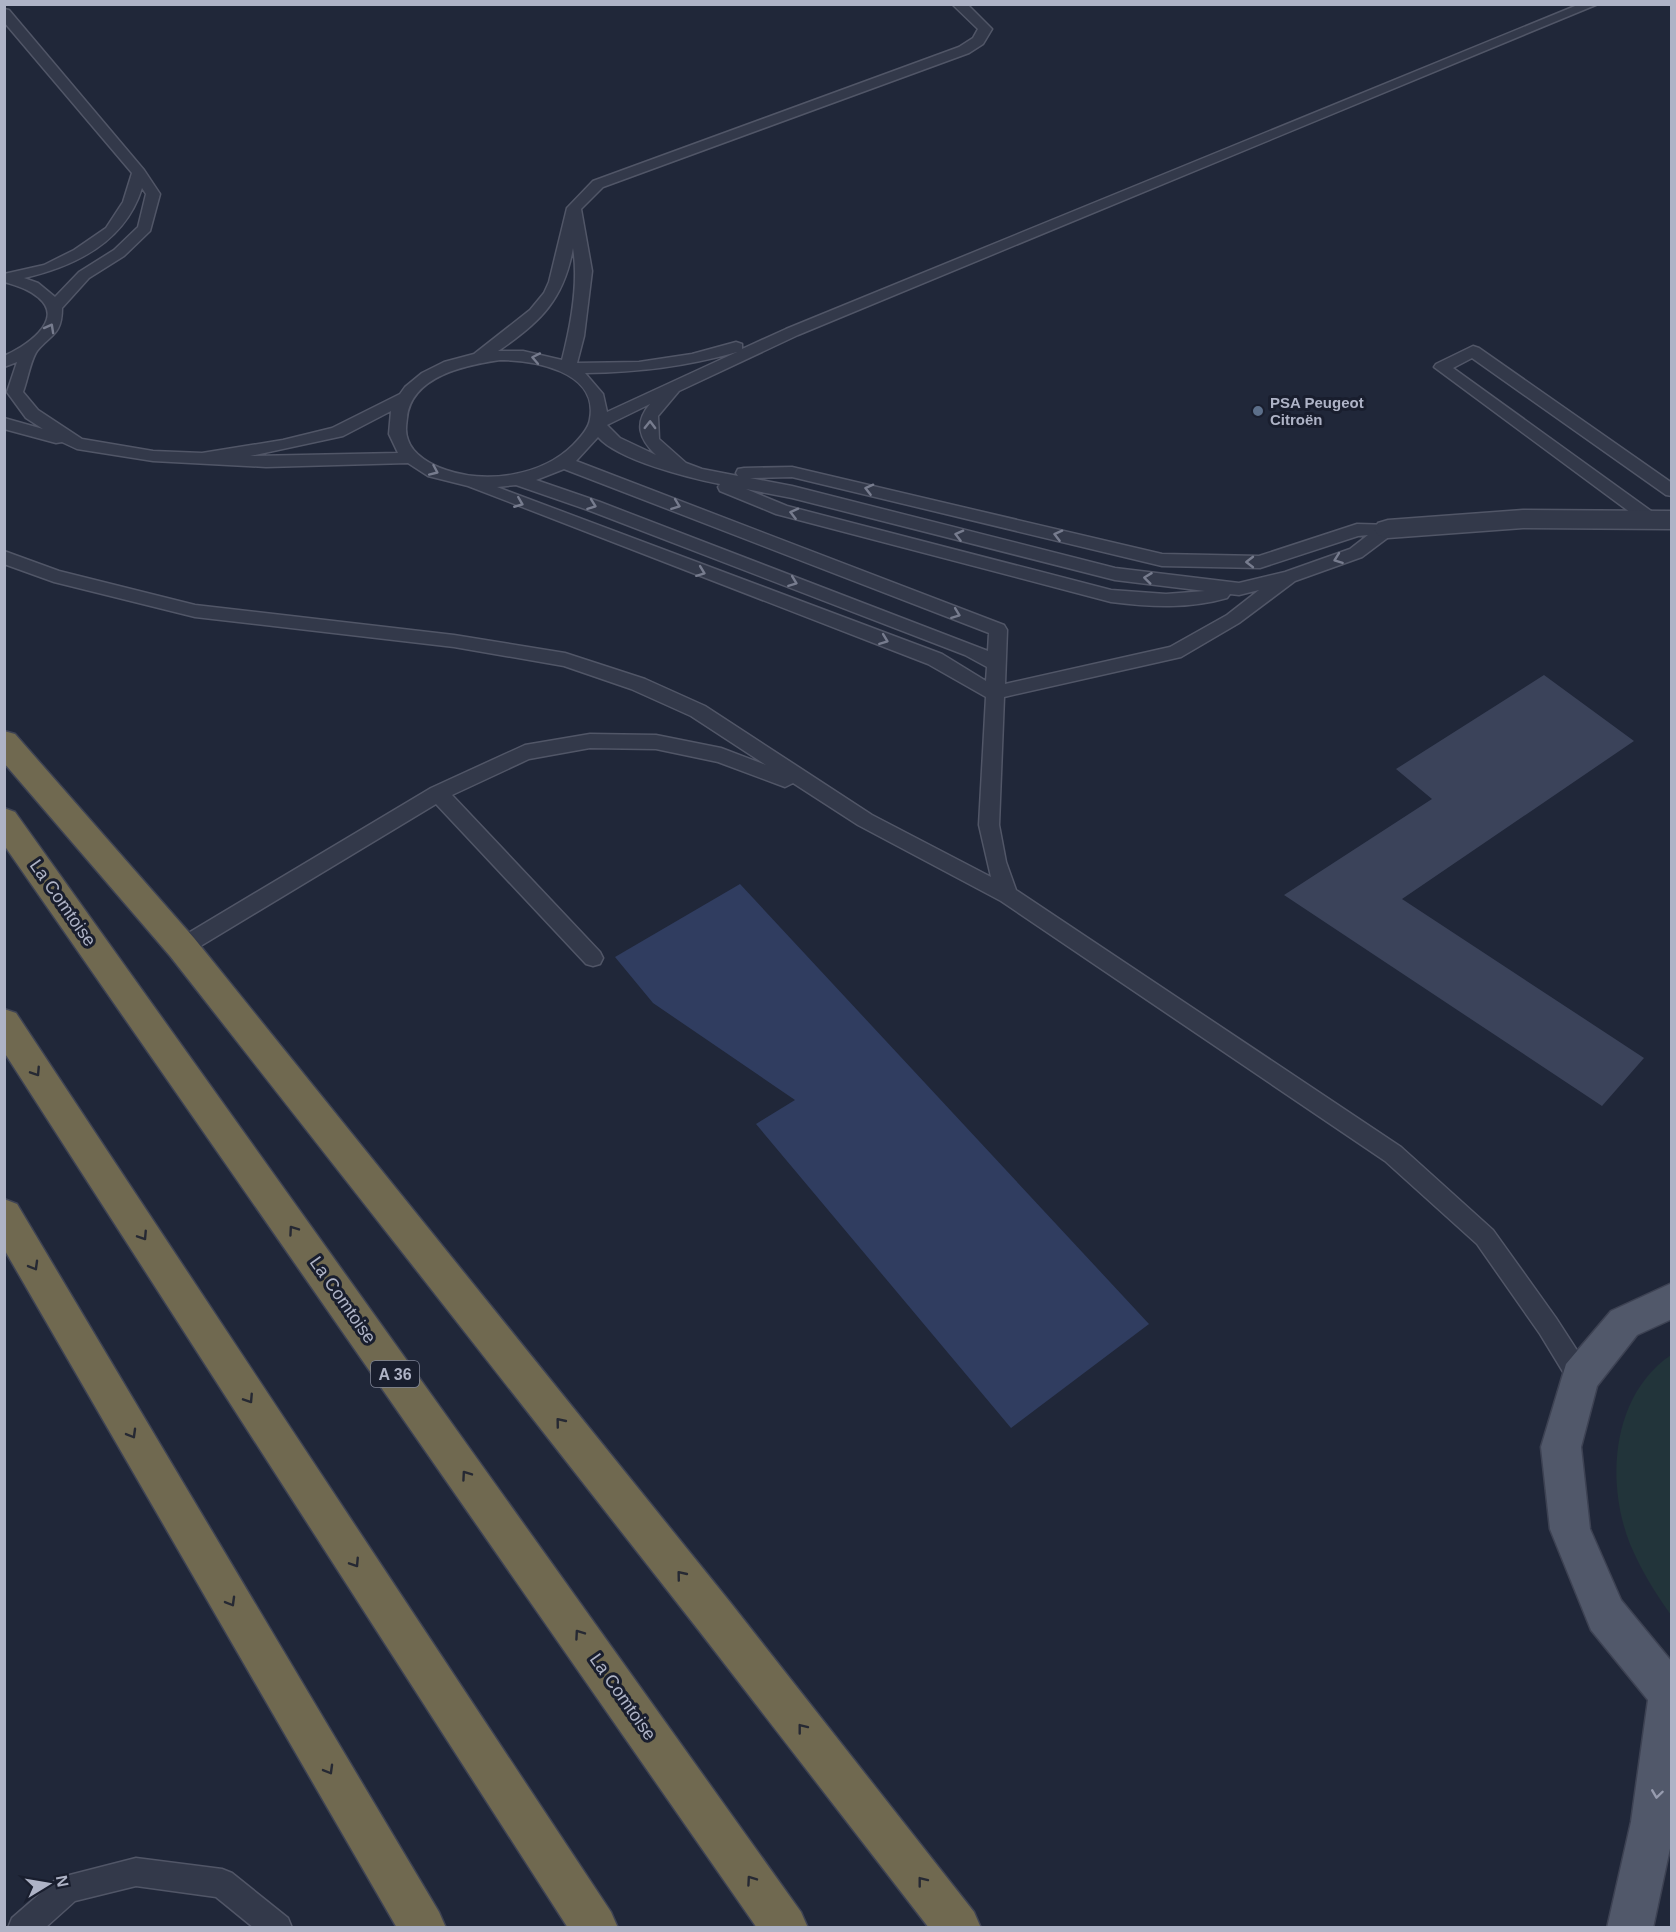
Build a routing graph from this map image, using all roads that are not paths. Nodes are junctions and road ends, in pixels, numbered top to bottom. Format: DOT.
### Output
graph roads {
  1 [pos="958,4"];
  2 [pos="1592,4"];
  3 [pos="4,13"];
  4 [pos="139,173"];
  5 [pos="574,208"];
  6 [pos="6,278"];
  7 [pos="55,306"];
  8 [pos="792,332"];
  9 [pos="30,349"];
  10 [pos="478,357"];
  11 [pos="4,362"];
  12 [pos="568,368"];
  13 [pos="675,387"];
  14 [pos="404,398"];
  15 [pos="4,423"];
  16 [pos="597,423"];
  17 [pos="77,444"];
  18 [pos="202,458"];
  19 [pos="411,458"];
  20 [pos="563,462"];
  21 [pos="680,468"];
  22 [pos="698,474"];
  23 [pos="516,479"];
  24 [pos="465,481"];
  25 [pos="1671,491"];
  26 [pos="1662,520"];
  27 [pos="1388,529"];
  28 [pos="4,556"];
  29 [pos="1288,577"];
  30 [pos="995,663"];
  31 [pos="993,693"];
  32 [pos="4,742"];
  33 [pos="438,793"];
  34 [pos="822,794"];
  35 [pos="4,820"];
  36 [pos="1008,895"];
  37 [pos="182,947"];
  38 [pos="593,958"];
  39 [pos="4,1023"];
  40 [pos="4,1215"];
  41 [pos="1671,1300"];
  42 [pos="1580,1377"];
  43 [pos="1671,1695"];
  44 [pos="22,1928"];
  45 [pos="278,1928"];
  46 [pos="423,1928"];
  47 [pos="595,1928"];
  48 [pos="785,1928"];
  49 [pos="958,1928"];
  50 [pos="1630,1928"];
  1 -- 5 [label="lane"];
  2 -- 8 [label="lane"];
  3 -- 4 [label="lane"];
  4 -- 6 [label="lane"];
  4 -- 7 [label="lane"];
  5 -- 10 [label="lane"];
  5 -- 12 [label="lane"];
  6 -- 7 [label="lane"];
  9 -- 7 [label="lane, one-way"];
  8 -- 12 [label="lane"];
  8 -- 13 [label="lane"];
  9 -- 11 [label="lane"];
  9 -- 17 [label="lane"];
  12 -- 10 [label="lane, one-way"];
  10 -- 14 [label="lane"];
  12 -- 16 [label="lane"];
  13 -- 16 [label="lane"];
  21 -- 13 [label="lane, one-way"];
  14 -- 18 [label="lane"];
  14 -- 19 [label="lane"];
  15 -- 17 [label="lane"];
  16 -- 20 [label="lane"];
  16 -- 21 [label="lane"];
  17 -- 18 [label="lane"];
  18 -- 19 [label="lane"];
  19 -- 24 [label="lane, one-way"];
  20 -- 23 [label="lane"];
  20 -- 30 [label="lane, one-way"];
  21 -- 22 [label="lane"];
  27 -- 22 [label="lane, one-way"];
  29 -- 22 [label="lane, one-way"];
  23 -- 24 [label="lane"];
  23 -- 30 [label="lane, one-way"];
  24 -- 31 [label="lane, one-way"];
  25 -- 26 [label="lane"];
  26 -- 27 [label="street"];
  27 -- 29 [label="lane, one-way"];
  28 -- 34 [label="lane"];
  29 -- 31 [label="lane"];
  30 -- 31 [label="lane"];
  31 -- 36 [label="lane"];
  32 -- 37 [label="highway"];
  33 -- 34 [label="lane"];
  33 -- 37 [label="lane"];
  33 -- 38 [label="lane"];
  34 -- 36 [label="lane"];
  48 -- 35 [label="highway, La Comtoise / A 36, one-way"];
  36 -- 42 [label="lane"];
  49 -- 37 [label="highway, one-way"];
  39 -- 47 [label="highway, one-way"];
  40 -- 46 [label="highway, one-way"];
  41 -- 42 [label="main road"];
  42 -- 43 [label="main road"];
  43 -- 50 [label="main road, one-way"];
  44 -- 45 [label="lane"];
}
